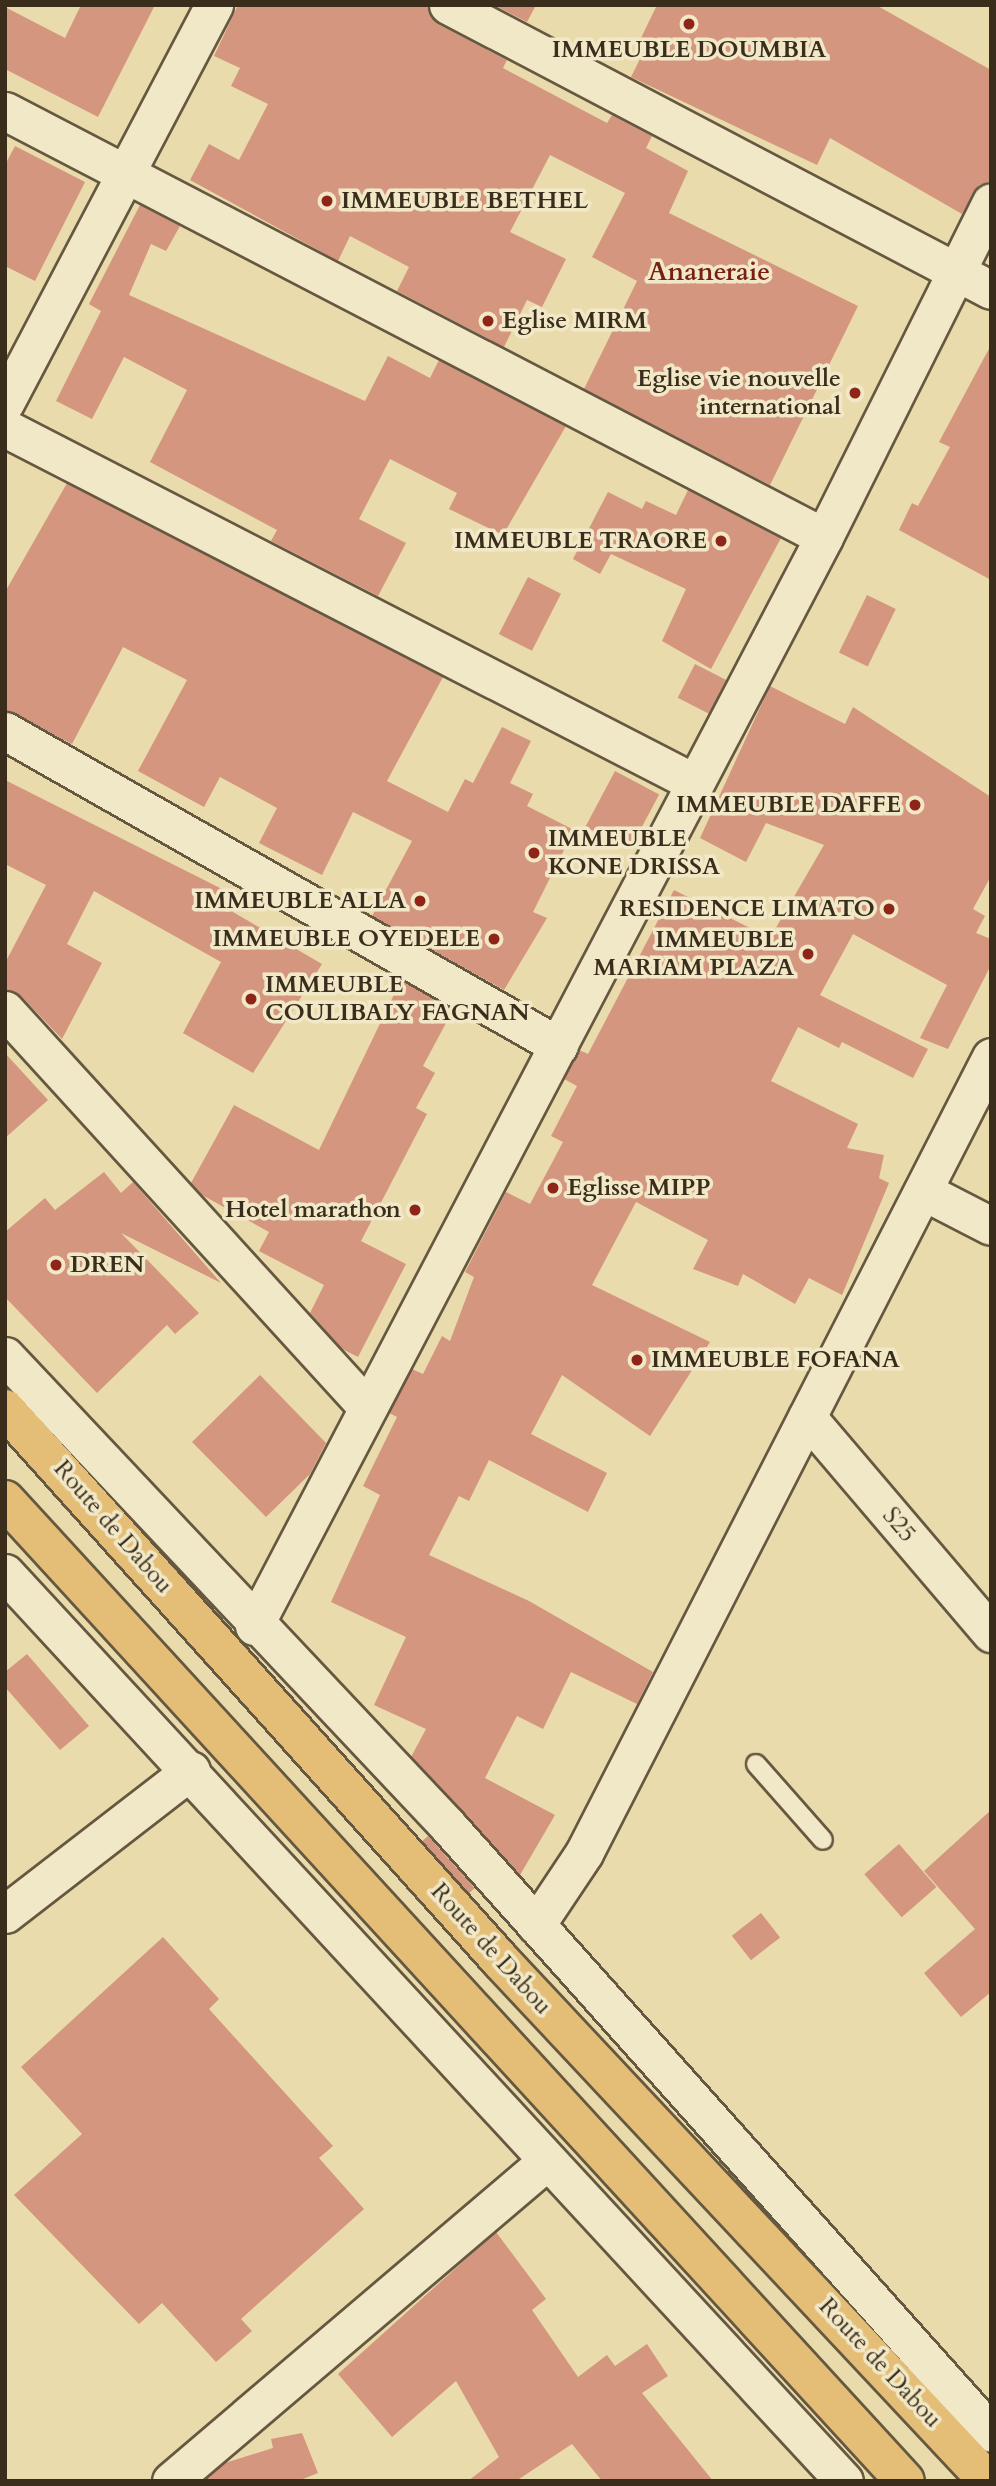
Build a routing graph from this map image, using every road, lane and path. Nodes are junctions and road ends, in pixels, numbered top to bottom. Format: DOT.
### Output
graph roads {
  1 [pos="214,5"];
  2 [pos="448,5"];
  3 [pos="5,111"];
  4 [pos="129,173"];
  5 [pos="991,202"];
  6 [pos="957,273"];
  7 [pos="991,290"];
  8 [pos="5,403"];
  9 [pos="5,428"];
  10 [pos="824,537"];
  11 [pos="5,731"];
  12 [pos="693,782"];
  13 [pos="5,1010"];
  14 [pos="559,1046"];
  15 [pos="991,1057"];
  16 [pos="923,1191"];
  17 [pos="991,1226"];
  18 [pos="5,1356"];
  19 [pos="366,1406"];
  20 [pos="5,1409"];
  21 [pos="807,1417"];
  22 [pos="5,1500"];
  23 [pos="5,1573"];
  24 [pos="254,1626"];
  25 [pos="991,1633"];
  26 [pos="756,1765"];
  27 [pos="191,1769"];
  28 [pos="823,1840"];
  29 [pos="5,1914"];
  30 [pos="536,1925"];
  31 [pos="546,2162"];
  32 [pos="991,2433"];
  33 [pos="838,2479"];
  34 [pos="171,2481"];
  35 [pos="905,2481"];
  36 [pos="988,2481"];
  1 -- 4 [label="street"];
  2 -- 6 [label="street"];
  3 -- 4 [label="street"];
  4 -- 8 [label="street"];
  4 -- 10 [label="street"];
  5 -- 6 [label="street"];
  6 -- 7 [label="street"];
  6 -- 10 [label="street"];
  9 -- 12 [label="street"];
  10 -- 12 [label="street"];
  11 -- 14 [label="street"];
  12 -- 14 [label="street"];
  13 -- 19 [label="street"];
  14 -- 19 [label="street"];
  15 -- 16 [label="street"];
  16 -- 17 [label="street"];
  16 -- 21 [label="street"];
  18 -- 24 [label="street"];
  19 -- 24 [label="street"];
  20 -- 36 [label="main road, Route de Dabou"];
  21 -- 25 [label="street, S25"];
  21 -- 30 [label="street"];
  22 -- 35 [label="main road"];
  23 -- 27 [label="street"];
  24 -- 30 [label="street"];
  26 -- 28 [label="lane"];
  27 -- 29 [label="street"];
  27 -- 31 [label="street"];
  30 -- 32 [label="street"];
  31 -- 33 [label="street"];
  31 -- 34 [label="street"];
}
